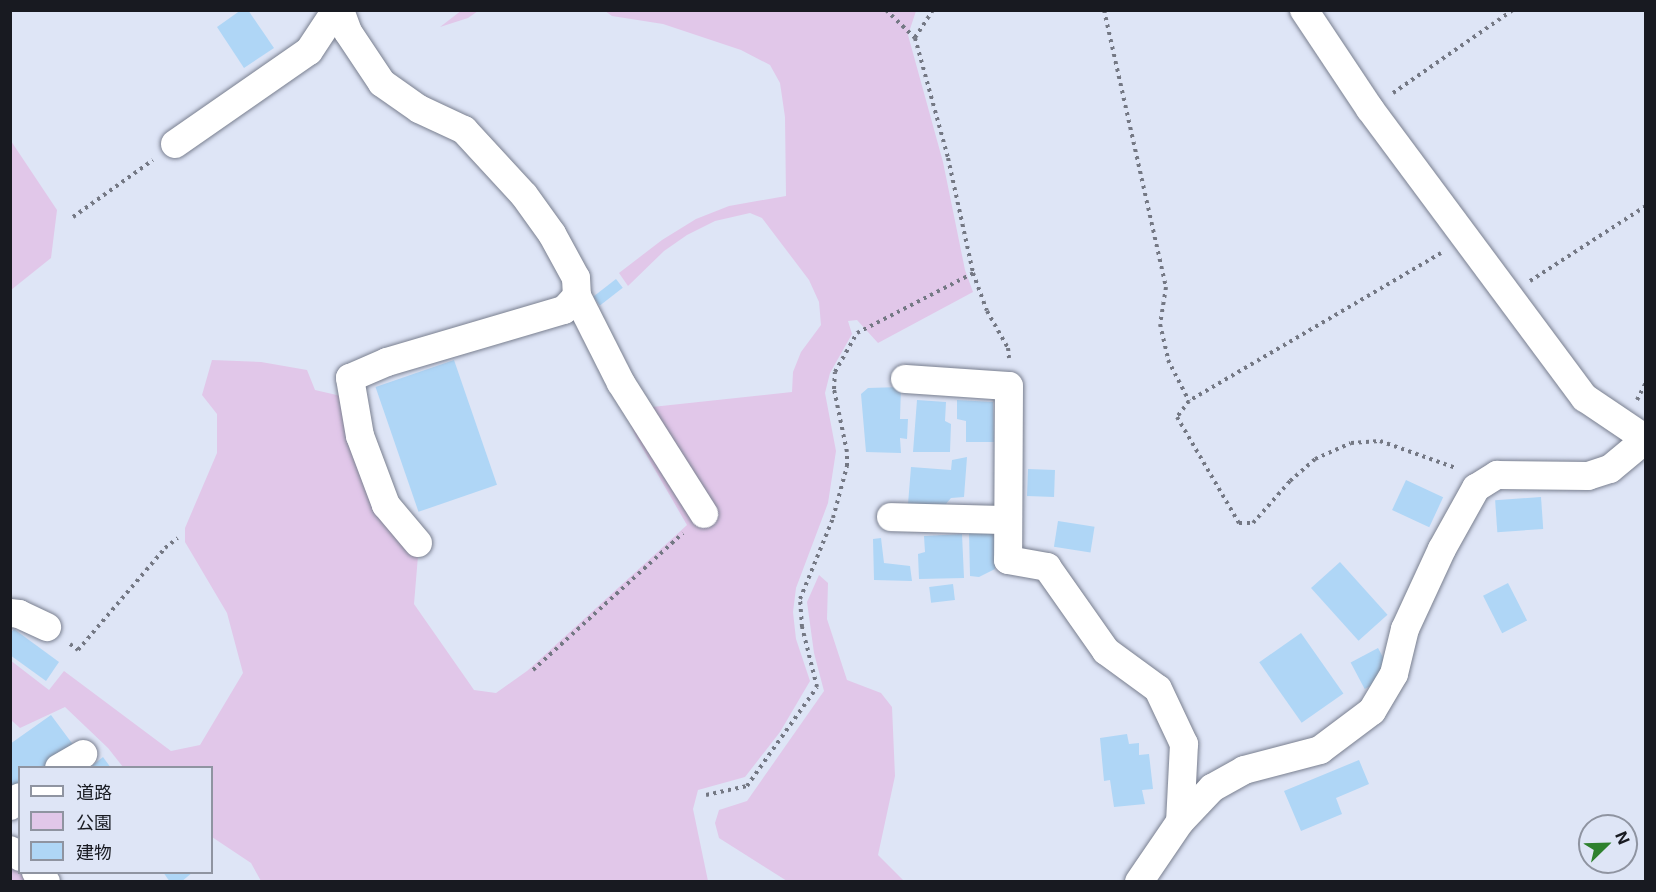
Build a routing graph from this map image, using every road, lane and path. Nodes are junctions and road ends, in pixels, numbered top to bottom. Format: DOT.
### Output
graph roads {
  1 [pos="338,10"];
  2 [pos="886,10"];
  3 [pos="933,10"];
  4 [pos="1104,10"];
  5 [pos="1304,10"];
  6 [pos="1513,10"];
  7 [pos="915,38"];
  8 [pos="1370,109"];
  9 [pos="175,144"];
  10 [pos="1646,206"];
  11 [pos="73,217"];
  12 [pos="1465,239"];
  13 [pos="973,273"];
  14 [pos="577,296"];
  15 [pos="1507,296"];
  16 [pos="905,379"];
  17 [pos="1009,386"];
  18 [pos="1189,401"];
  19 [pos="1646,439"];
  20 [pos="1487,481"];
  21 [pos="704,514"];
  22 [pos="891,517"];
  23 [pos="1008,520"];
  24 [pos="178,538"];
  25 [pos="418,543"];
  26 [pos="10,613"];
  27 [pos="47,627"];
  28 [pos="533,670"];
  29 [pos="706,795"];
  30 [pos="1180,822"];
  31 [pos="1139,882"];
  1 -- 9 [label="street"];
  1 -- 14 [label="street"];
  2 -- 7 [label="path"];
  3 -- 7 [label="path"];
  4 -- 18 [label="path"];
  5 -- 8 [label="street"];
  6 -- 8 [label="path"];
  7 -- 13 [label="path"];
  8 -- 12 [label="street"];
  9 -- 11 [label="path"];
  10 -- 15 [label="path"];
  12 -- 15 [label="street"];
  12 -- 18 [label="path"];
  13 -- 17 [label="path"];
  13 -- 29 [label="path"];
  14 -- 21 [label="street"];
  14 -- 25 [label="street"];
  15 -- 19 [label="street"];
  16 -- 17 [label="street"];
  17 -- 23 [label="street"];
  18 -- 20 [label="path"];
  19 -- 20 [label="street"];
  20 -- 30 [label="street"];
  21 -- 28 [label="path"];
  22 -- 23 [label="street"];
  23 -- 30 [label="street"];
  24 -- 27 [label="path"];
  26 -- 27 [label="street"];
  30 -- 31 [label="street"];
}
